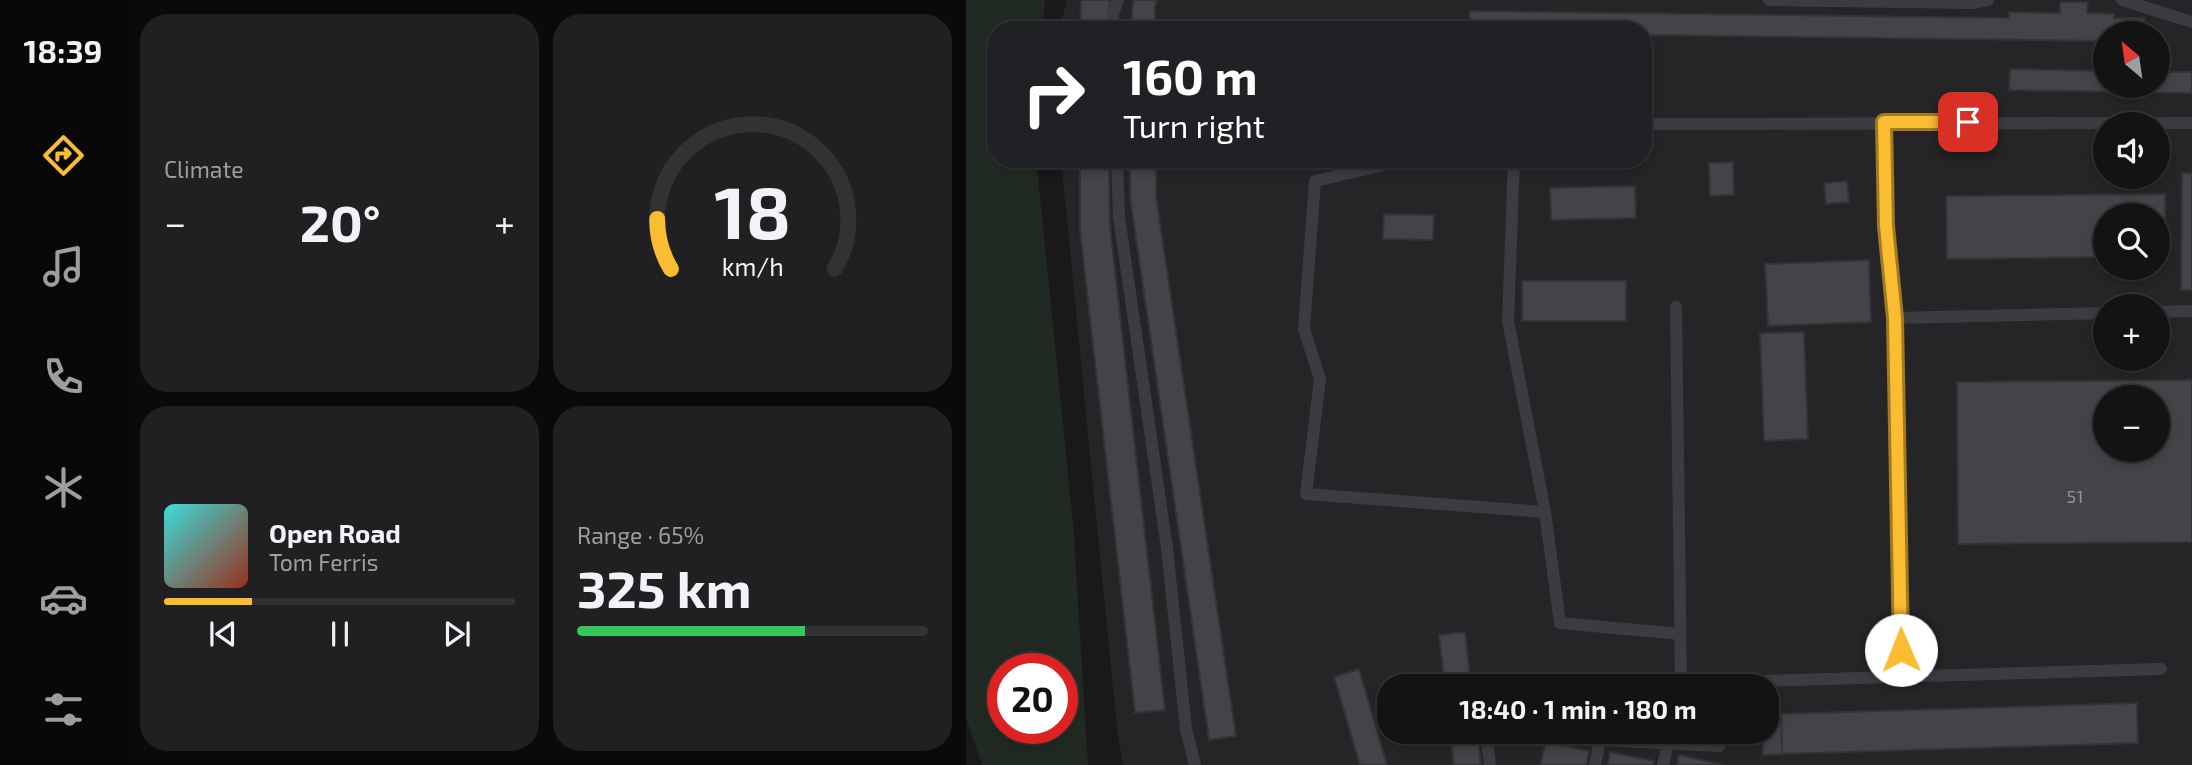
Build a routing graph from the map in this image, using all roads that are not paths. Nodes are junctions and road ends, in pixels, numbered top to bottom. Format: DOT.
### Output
graph roads {
  1 [pos="1118,0"];
  2 [pos="1769,0"];
  3 [pos="1988,0"];
  4 [pos="2122,0"];
  5 [pos="1113,21"];
  6 [pos="2192,22"];
  7 [pos="1884,122"];
  8 [pos="2192,123"];
  9 [pos="1652,124"];
  10 [pos="1117,168"];
  11 [pos="1371,168"];
  12 [pos="1514,168"];
  13 [pos="1676,307"];
  14 [pos="2192,311"];
  15 [pos="2170,312"];
  16 [pos="2093,313"];
  17 [pos="1895,318"];
  18 [pos="1545,512"];
  19 [pos="1680,634"];
  20 [pos="2161,669"];
  21 [pos="1902,678"];
  22 [pos="1487,744"];
  23 [pos="1599,744"];
  24 [pos="1668,744"];
  25 [pos="1719,747"];
  26 [pos="1195,765"];
  27 [pos="1490,765"];
  28 [pos="1595,765"];
  29 [pos="1663,765"];
  1 -- 5 [label="lane"];
  2 -- 3 [label="lane"];
  4 -- 6 [label="lane"];
  7 -- 8 [label="lane"];
  7 -- 9 [label="lane"];
  7 -- 17 [label="lane"];
  10 -- 26 [label="lane"];
  11 -- 18 [label="lane"];
  12 -- 18 [label="lane"];
  13 -- 19 [label="lane"];
  14 -- 15 [label="lane"];
  16 -- 17 [label="lane"];
  17 -- 21 [label="lane"];
  18 -- 19 [label="lane"];
  19 -- 21 [label="lane"];
  20 -- 21 [label="lane"];
  22 -- 27 [label="lane"];
  23 -- 28 [label="lane"];
  24 -- 25 [label="lane"];
  24 -- 29 [label="lane"];
}
